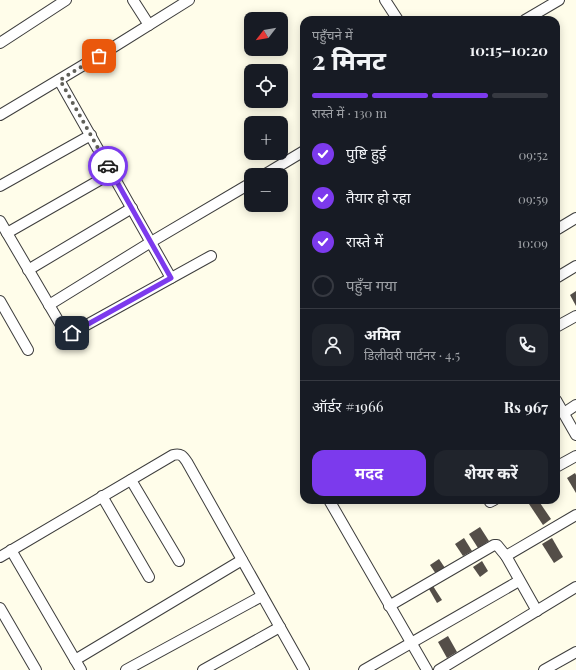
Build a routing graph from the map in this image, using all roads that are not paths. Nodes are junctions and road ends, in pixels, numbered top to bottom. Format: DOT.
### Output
graph roads {
  1 [pos="66,0"];
  2 [pos="133,0"];
  3 [pos="189,0"];
  4 [pos="386,0"];
  5 [pos="559,0"];
  6 [pos="396,16"];
  7 [pos="532,16"];
  8 [pos="149,25"];
  9 [pos="0,43"];
  10 [pos="60,80"];
  11 [pos="0,115"];
  12 [pos="91,135"];
  13 [pos="300,154"];
  14 [pos="276,168"];
  15 [pos="112,173"];
  16 [pos="0,186"];
  17 [pos="244,187"];
  18 [pos="132,208"];
  19 [pos="576,218"];
  20 [pos="0,221"];
  21 [pos="560,228"];
  22 [pos="7,233"];
  23 [pos="151,242"];
  24 [pos="211,256"];
  25 [pos="576,266"];
  26 [pos="28,270"];
  27 [pos="560,276"];
  28 [pos="171,278"];
  29 [pos="0,302"];
  30 [pos="49,305"];
  31 [pos="576,316"];
  32 [pos="560,325"];
  33 [pos="28,350"];
  34 [pos="576,405"];
  35 [pos="560,406"];
  36 [pos="564,413"];
  37 [pos="576,435"];
  38 [pos="576,456"];
  39 [pos="560,465"];
  40 [pos="131,480"];
  41 [pos="102,496"];
  42 [pos="331,504"];
  43 [pos="576,515"];
  44 [pos="4,552"];
  45 [pos="506,556"];
  46 [pos="242,560"];
  47 [pos="179,562"];
  48 [pos="149,577"];
  49 [pos="519,581"];
  50 [pos="576,587"];
  51 [pos="262,596"];
  52 [pos="389,606"];
  53 [pos="0,608"];
  54 [pos="537,611"];
  55 [pos="280,627"];
  56 [pos="412,643"];
  57 [pos="576,652"];
  58 [pos="75,660"];
  59 [pos="36,670"];
  60 [pos="81,670"];
  61 [pos="126,670"];
  62 [pos="203,670"];
  63 [pos="304,670"];
  64 [pos="364,670"];
  65 [pos="427,670"];
  66 [pos="439,670"];
  67 [pos="544,670"];
  1 -- 9 [label="street"];
  2 -- 8 [label="street"];
  3 -- 8 [label="street"];
  4 -- 6 [label="street"];
  5 -- 7 [label="street"];
  8 -- 10 [label="street"];
  10 -- 11 [label="street"];
  10 -- 12 [label="street"];
  12 -- 15 [label="street"];
  12 -- 16 [label="street"];
  13 -- 14 [label="street"];
  15 -- 18 [label="street"];
  15 -- 22 [label="street"];
  17 -- 23 [label="street"];
  18 -- 23 [label="street"];
  18 -- 26 [label="street"];
  19 -- 21 [label="street"];
  20 -- 22 [label="street"];
  22 -- 26 [label="street"];
  23 -- 28 [label="street"];
  23 -- 30 [label="street"];
  24 -- 28 [label="street"];
  25 -- 27 [label="street"];
  26 -- 30 [label="street"];
  28 -- 30 [label="street"];
  29 -- 33 [label="street"];
  31 -- 32 [label="street"];
  34 -- 36 [label="street"];
  35 -- 36 [label="street"];
  36 -- 37 [label="street"];
  38 -- 39 [label="street"];
  40 -- 41 [label="street"];
  40 -- 46 [label="street"];
  40 -- 47 [label="street"];
  41 -- 44 [label="street"];
  41 -- 48 [label="street"];
  42 -- 52 [label="street"];
  43 -- 45 [label="street"];
  44 -- 58 [label="street"];
  45 -- 49 [label="street"];
  45 -- 52 [label="street"];
  46 -- 51 [label="street"];
  46 -- 58 [label="street"];
  49 -- 54 [label="street"];
  49 -- 56 [label="street"];
  50 -- 54 [label="street"];
  51 -- 55 [label="street"];
  51 -- 61 [label="street"];
  52 -- 56 [label="street"];
  53 -- 59 [label="street"];
  54 -- 66 [label="street"];
  55 -- 62 [label="street"];
  55 -- 63 [label="street"];
  56 -- 64 [label="street"];
  56 -- 65 [label="street"];
  57 -- 67 [label="street"];
  58 -- 60 [label="street"];
}
